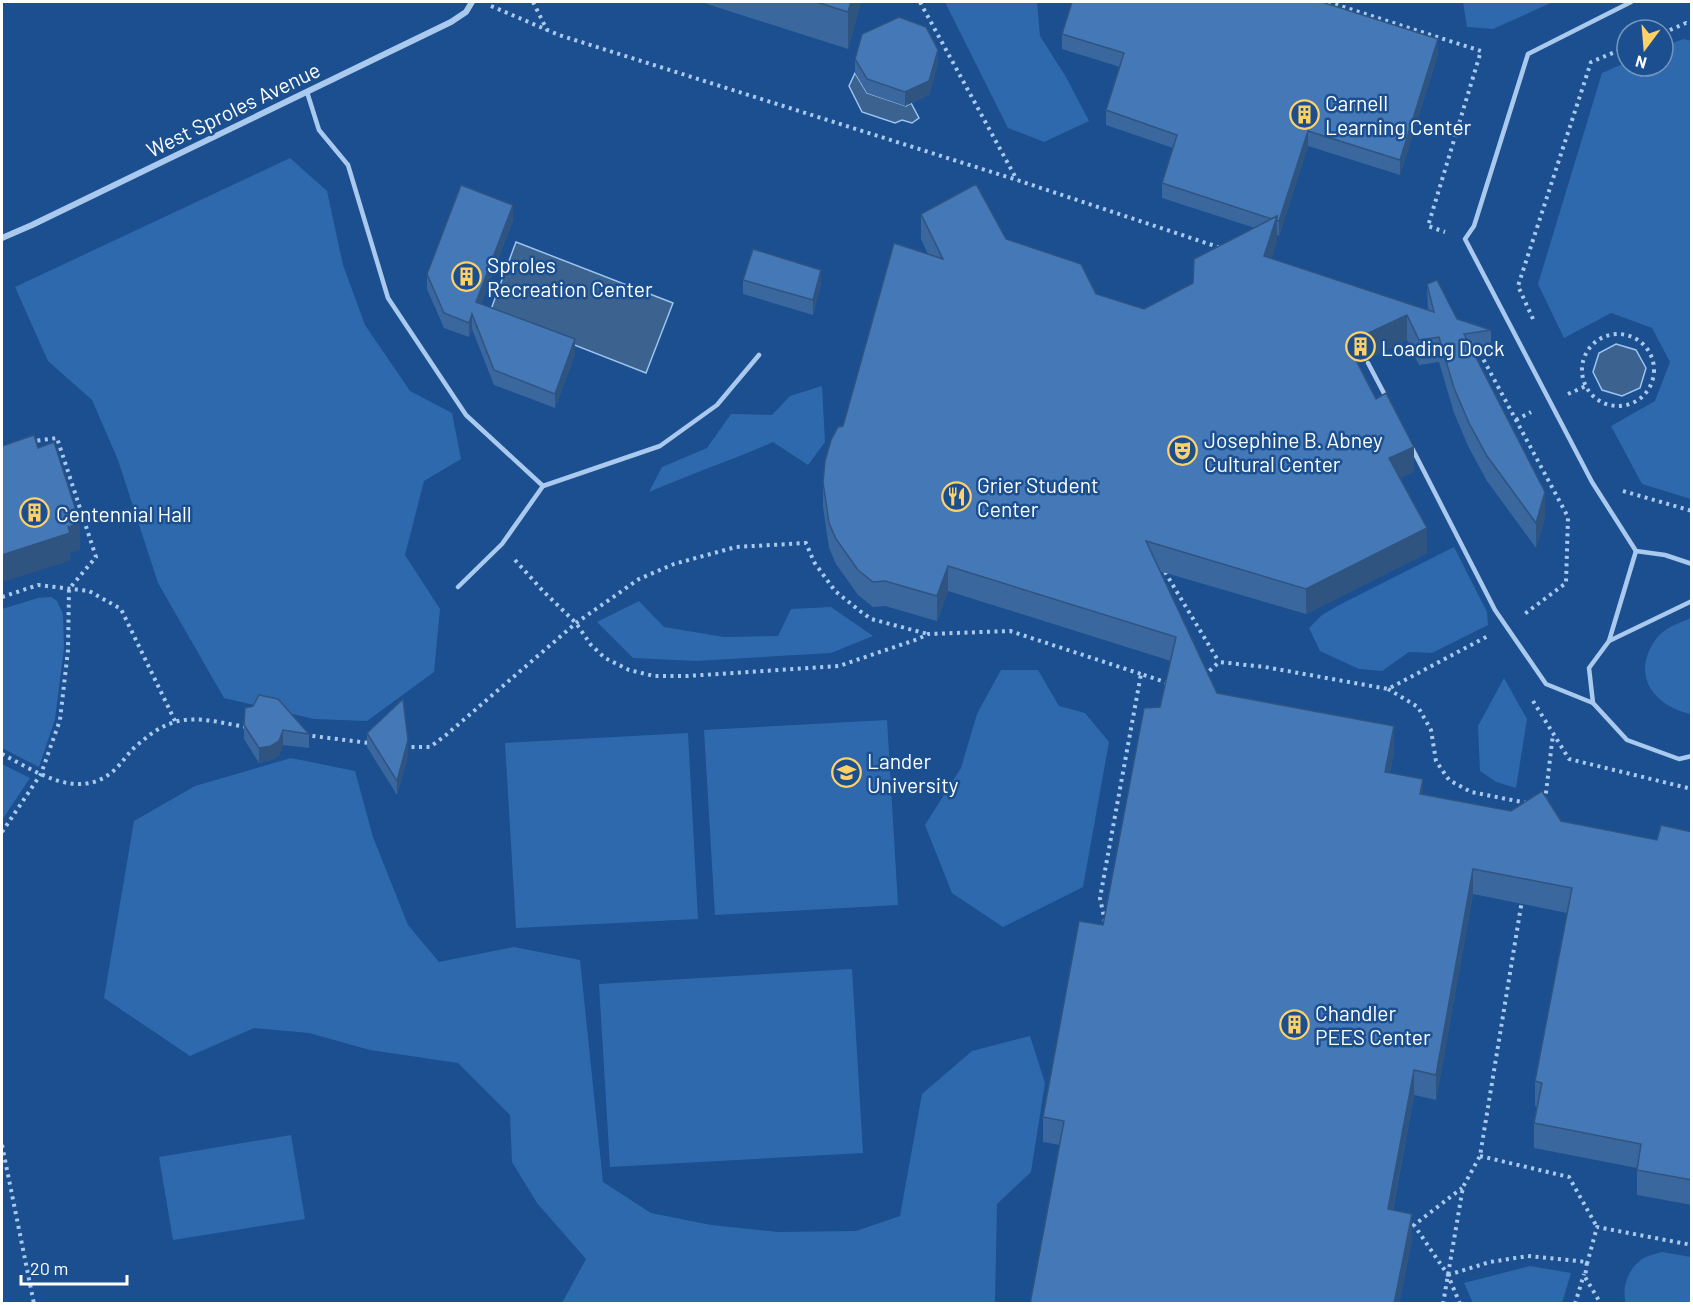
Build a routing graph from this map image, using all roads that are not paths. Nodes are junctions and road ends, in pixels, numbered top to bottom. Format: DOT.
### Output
graph roads {
  1 [pos="472,2"];
  2 [pos="1631,2"];
  3 [pos="307,92"];
  4 [pos="2,238"];
  5 [pos="759,355"];
  6 [pos="1368,363"];
  7 [pos="1390,405"];
  8 [pos="1407,437"];
  9 [pos="543,486"];
  10 [pos="1636,551"];
  11 [pos="1692,564"];
  12 [pos="458,587"];
  13 [pos="1692,601"];
  14 [pos="1609,641"];
  15 [pos="1593,703"];
  16 [pos="1692,756"];
  1 -- 3 [label="street, West Sproles Avenue"];
  2 -- 10 [label="lane"];
  3 -- 4 [label="street, West Sproles Avenue"];
  3 -- 9 [label="lane"];
  5 -- 9 [label="lane"];
  6 -- 7 [label="lane"];
  8 -- 15 [label="lane"];
  9 -- 12 [label="lane"];
  10 -- 11 [label="lane"];
  10 -- 14 [label="lane"];
  13 -- 14 [label="lane"];
  14 -- 15 [label="lane"];
  15 -- 16 [label="lane"];
}
